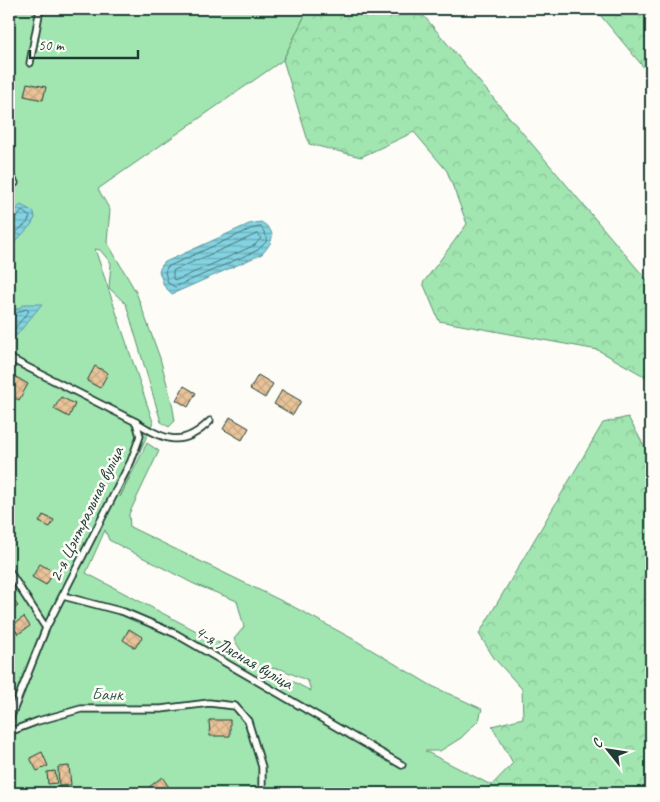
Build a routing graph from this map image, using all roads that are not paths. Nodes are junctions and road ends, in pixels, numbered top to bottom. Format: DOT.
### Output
graph roads {
  1 [pos="40,9"];
  2 [pos="30,63"];
  3 [pos="9,174"];
  4 [pos="15,183"];
  5 [pos="9,358"];
  6 [pos="210,421"];
  7 [pos="136,422"];
  8 [pos="9,571"];
  9 [pos="62,596"];
  10 [pos="46,628"];
  11 [pos="9,721"];
  12 [pos="9,732"];
  13 [pos="402,765"];
  14 [pos="262,793"];
  1 -- 2 [label="lane"];
  3 -- 4 [label="lane"];
  5 -- 7 [label="lane"];
  6 -- 7 [label="lane"];
  7 -- 9 [label="lane, 2-я Цэнтральная вуліца"];
  8 -- 10 [label="lane"];
  9 -- 10 [label="lane, 2-я Цэнтральная вуліца"];
  9 -- 13 [label="lane, 4-я Лясная вуліца"];
  10 -- 11 [label="lane, 2-я Цэнтральная вуліца"];
  12 -- 14 [label="lane"];
}
